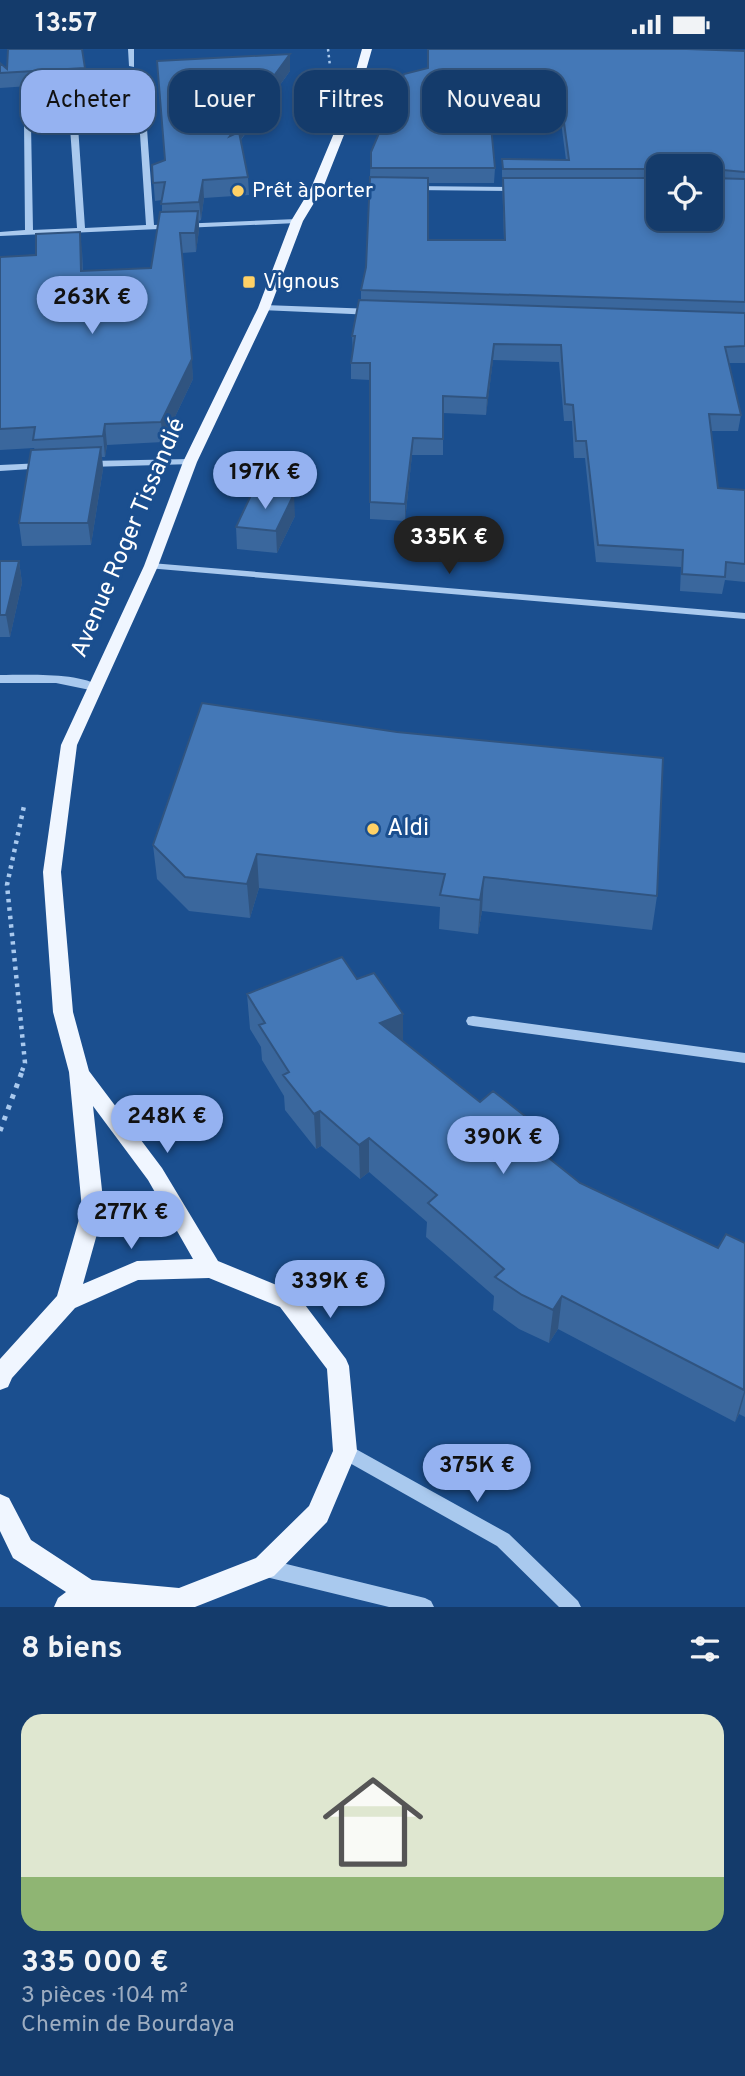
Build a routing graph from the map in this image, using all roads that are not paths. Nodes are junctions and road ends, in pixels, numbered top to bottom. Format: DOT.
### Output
graph roads {
  1 [pos="131,49"];
  2 [pos="367,49"];
  3 [pos="132,67"];
  4 [pos="27,133"];
  5 [pos="75,133"];
  6 [pos="144,133"];
  7 [pos="317,188"];
  8 [pos="522,189"];
  9 [pos="297,221"];
  10 [pos="150,227"];
  11 [pos="81,230"];
  12 [pos="29,232"];
  13 [pos="0,233"];
  14 [pos="264,308"];
  15 [pos="386,312"];
  16 [pos="190,462"];
  17 [pos="83,464"];
  18 [pos="55,465"];
  19 [pos="0,468"];
  20 [pos="151,566"];
  21 [pos="745,617"];
  22 [pos="0,679"];
  23 [pos="95,687"];
  24 [pos="473,1021"];
  25 [pos="745,1058"];
  26 [pos="79,1072"];
  27 [pos="210,1268"];
  28 [pos="67,1301"];
  29 [pos="1,1375"];
  30 [pos="345,1451"];
  31 [pos="0,1506"];
  32 [pos="265,1567"];
  33 [pos="88,1592"];
  34 [pos="67,1607"];
  35 [pos="425,1607"];
  36 [pos="572,1607"];
  1 -- 3 [label="street"];
  2 -- 7 [label="main road, Avenue Roger Tissandié"];
  4 -- 12 [label="street"];
  5 -- 11 [label="street"];
  6 -- 10 [label="street"];
  7 -- 8 [label="street"];
  7 -- 9 [label="main road, Avenue Roger Tissandié"];
  9 -- 10 [label="street"];
  9 -- 14 [label="main road, Avenue Roger Tissandié"];
  10 -- 11 [label="street"];
  11 -- 12 [label="street"];
  12 -- 13 [label="street"];
  14 -- 15 [label="street"];
  14 -- 16 [label="main road, Avenue Roger Tissandié"];
  16 -- 17 [label="street"];
  16 -- 20 [label="main road, Avenue Roger Tissandié"];
  18 -- 19 [label="street"];
  20 -- 21 [label="street"];
  20 -- 23 [label="main road, Avenue Roger Tissandié"];
  22 -- 23 [label="street"];
  23 -- 26 [label="main road, Avenue Roger Tissandié"];
  24 -- 25 [label="street"];
  26 -- 27 [label="main road, Avenue Roger Tissandié"];
  26 -- 28 [label="main road, Avenue Roger Tissandié"];
  27 -- 28 [label="main road"];
  27 -- 30 [label="main road"];
  28 -- 29 [label="main road"];
  30 -- 32 [label="main road"];
  30 -- 36 [label="street"];
  31 -- 33 [label="main road"];
  32 -- 33 [label="main road"];
  32 -- 35 [label="street"];
  33 -- 34 [label="main road"];
}
